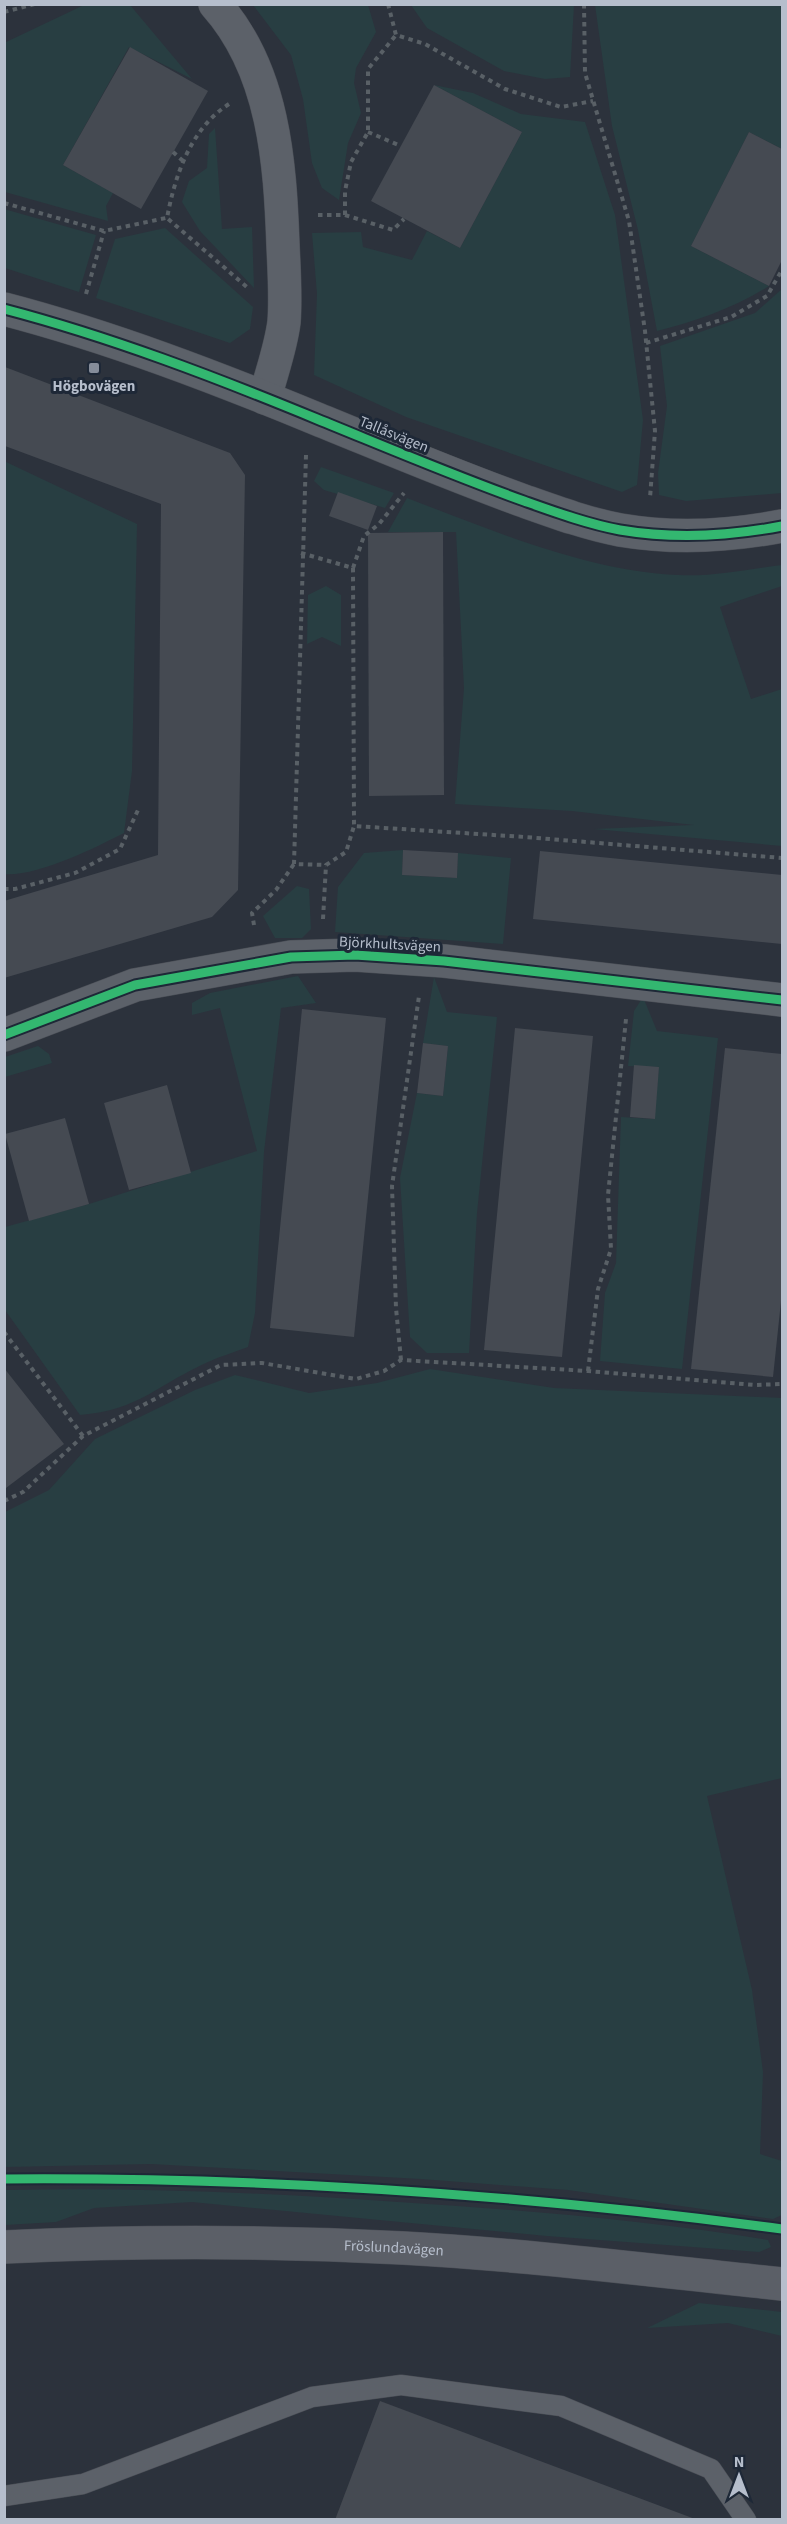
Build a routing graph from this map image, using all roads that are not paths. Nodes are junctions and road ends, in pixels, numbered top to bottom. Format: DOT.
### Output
graph roads {
  1 [pos="215,4"];
  2 [pos="4,309"];
  3 [pos="265,398"];
  4 [pos="783,526"];
  5 [pos="783,1000"];
  6 [pos="4,1035"];
  7 [pos="4,2247"];
  8 [pos="783,2284"];
  9 [pos="4,2496"];
  10 [pos="746,2520"];
  1 -- 3 [label="street"];
  2 -- 3 [label="street, Tallåsvägen"];
  3 -- 4 [label="street, Tallåsvägen"];
  5 -- 6 [label="street, Björkhultsvägen"];
  7 -- 8 [label="main road, Fröslundavägen"];
  9 -- 10 [label="lane"];
}
